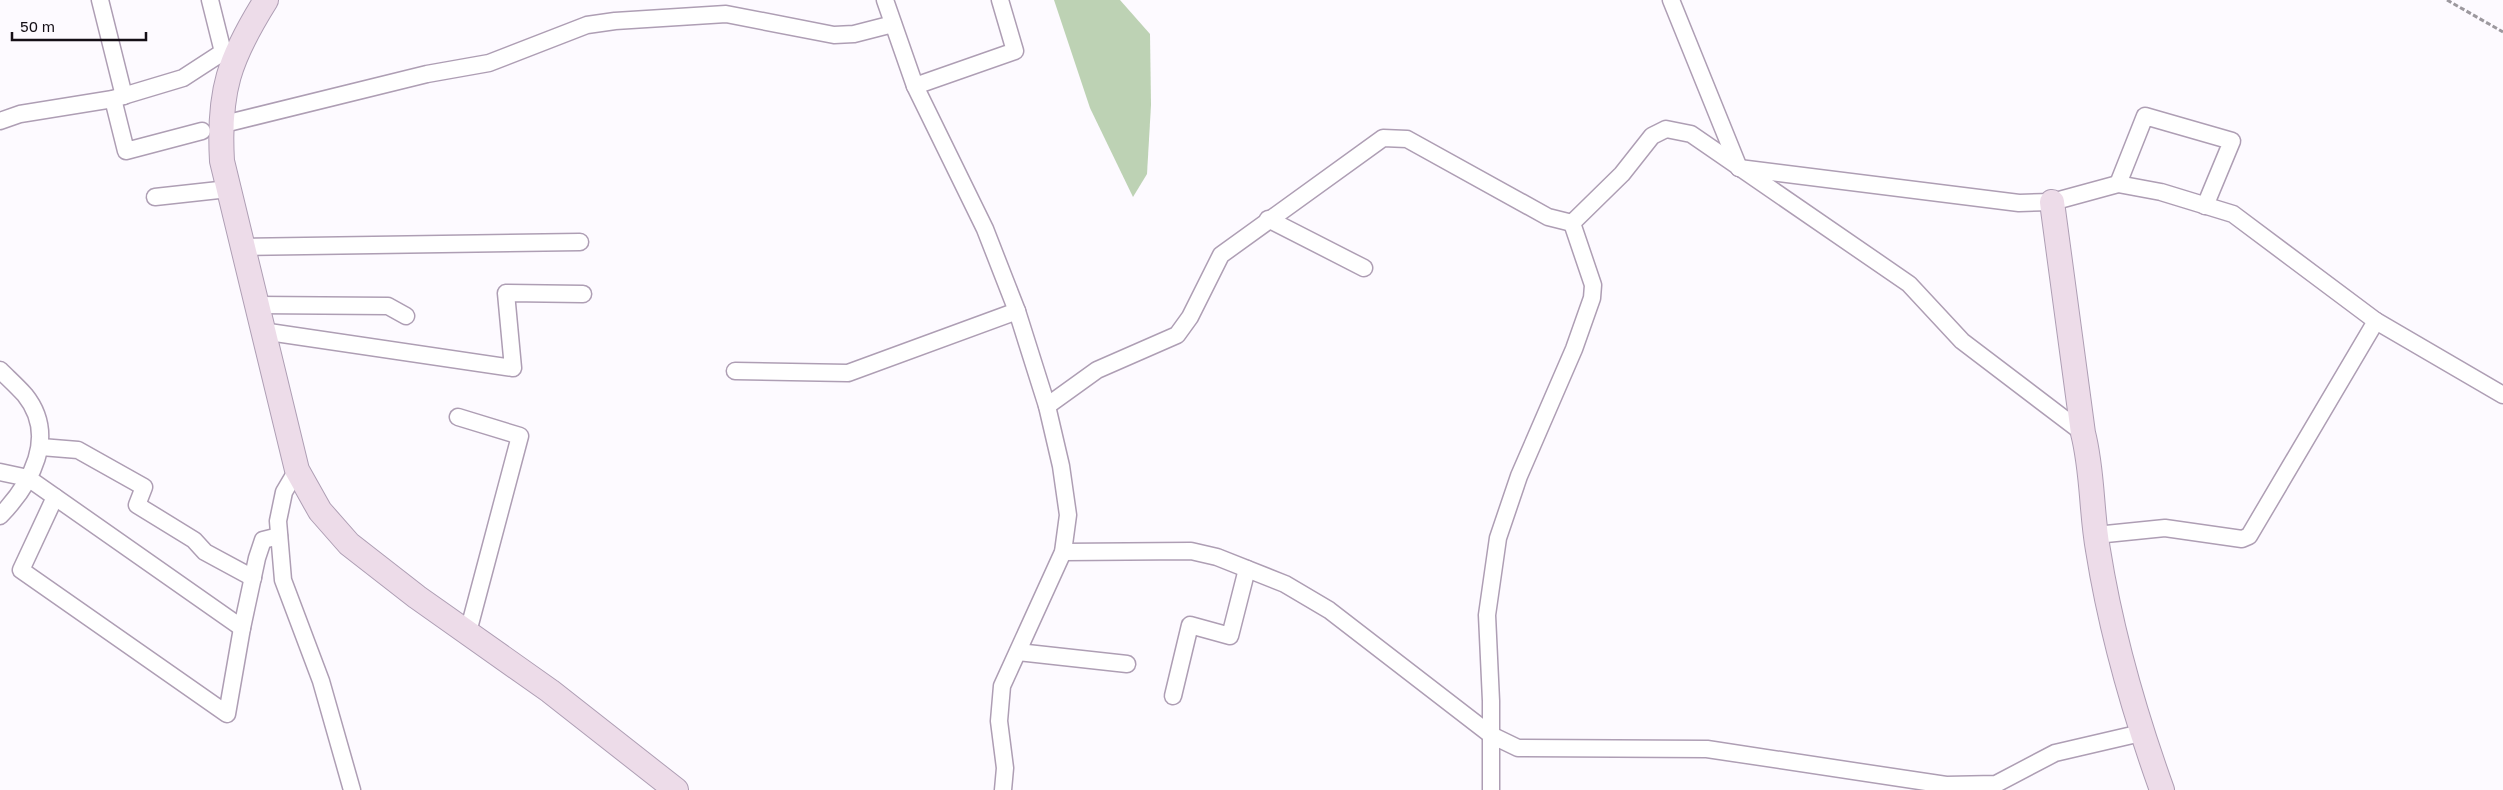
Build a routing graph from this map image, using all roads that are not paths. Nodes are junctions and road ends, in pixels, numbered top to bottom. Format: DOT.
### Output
graph roads {
  1 [pos="100,0"];
  2 [pos="210,0"];
  3 [pos="266,0"];
  4 [pos="885,0"];
  5 [pos="1000,0"];
  6 [pos="1671,0"];
  7 [pos="893,24"];
  8 [pos="228,54"];
  9 [pos="915,86"];
  10 [pos="119,97"];
  11 [pos="0,122"];
  12 [pos="211,128"];
  13 [pos="1739,168"];
  14 [pos="2118,184"];
  15 [pos="228,189"];
  16 [pos="155,197"];
  17 [pos="2052,202"];
  18 [pos="2205,206"];
  19 [pos="1268,219"];
  20 [pos="1572,223"];
  21 [pos="580,242"];
  22 [pos="241,246"];
  23 [pos="1364,268"];
  24 [pos="583,294"];
  25 [pos="256,305"];
  26 [pos="1017,311"];
  27 [pos="406,316"];
  28 [pos="2376,322"];
  29 [pos="262,331"];
  30 [pos="0,370"];
  31 [pos="735,371"];
  32 [pos="2503,395"];
  33 [pos="1047,406"];
  34 [pos="458,417"];
  35 [pos="2083,433"];
  36 [pos="41,447"];
  37 [pos="297,470"];
  38 [pos="0,472"];
  39 [pos="28,478"];
  40 [pos="56,498"];
  41 [pos="0,516"];
  42 [pos="2096,535"];
  43 [pos="279,536"];
  44 [pos="1063,552"];
  45 [pos="1247,568"];
  46 [pos="253,578"];
  47 [pos="242,628"];
  48 [pos="468,632"];
  49 [pos="1018,652"];
  50 [pos="1127,664"];
  51 [pos="1173,696"];
  52 [pos="2141,733"];
  53 [pos="1491,736"];
  54 [pos="352,790"];
  55 [pos="676,790"];
  56 [pos="1003,790"];
  57 [pos="1490,790"];
  58 [pos="2162,790"];
  1 -- 10 [label="street"];
  2 -- 8 [label="street"];
  3 -- 8 [label="street"];
  4 -- 7 [label="street"];
  5 -- 9 [label="street"];
  6 -- 13 [label="street"];
  7 -- 9 [label="street"];
  7 -- 12 [label="street"];
  8 -- 10 [label="street"];
  8 -- 12 [label="street"];
  9 -- 26 [label="street"];
  10 -- 11 [label="street"];
  10 -- 12 [label="street"];
  12 -- 15 [label="street"];
  13 -- 17 [label="street"];
  13 -- 20 [label="street"];
  13 -- 35 [label="street"];
  14 -- 17 [label="street"];
  14 -- 18 [label="street"];
  14 -- 18 [label="street"];
  15 -- 16 [label="street"];
  15 -- 22 [label="street"];
  17 -- 35 [label="street"];
  18 -- 28 [label="street"];
  19 -- 20 [label="street"];
  19 -- 23 [label="street"];
  19 -- 33 [label="street"];
  20 -- 53 [label="street"];
  21 -- 22 [label="street"];
  22 -- 25 [label="street"];
  24 -- 29 [label="street"];
  25 -- 27 [label="street"];
  25 -- 29 [label="street"];
  26 -- 31 [label="street"];
  26 -- 33 [label="street"];
  28 -- 32 [label="street"];
  28 -- 42 [label="street"];
  29 -- 37 [label="street"];
  30 -- 36 [label="street"];
  33 -- 44 [label="street"];
  34 -- 48 [label="street"];
  35 -- 42 [label="street"];
  36 -- 39 [label="street"];
  36 -- 46 [label="street"];
  37 -- 43 [label="street"];
  37 -- 48 [label="street"];
  38 -- 39 [label="street"];
  39 -- 40 [label="street"];
  39 -- 41 [label="street"];
  40 -- 47 [label="street"];
  40 -- 47 [label="street"];
  42 -- 52 [label="street"];
  43 -- 46 [label="street"];
  43 -- 54 [label="street"];
  44 -- 45 [label="street"];
  44 -- 49 [label="street"];
  45 -- 51 [label="street"];
  45 -- 53 [label="street"];
  46 -- 47 [label="street"];
  48 -- 55 [label="street"];
  49 -- 50 [label="street"];
  49 -- 56 [label="street"];
  52 -- 53 [label="street"];
  52 -- 58 [label="street"];
  53 -- 57 [label="street"];
}
